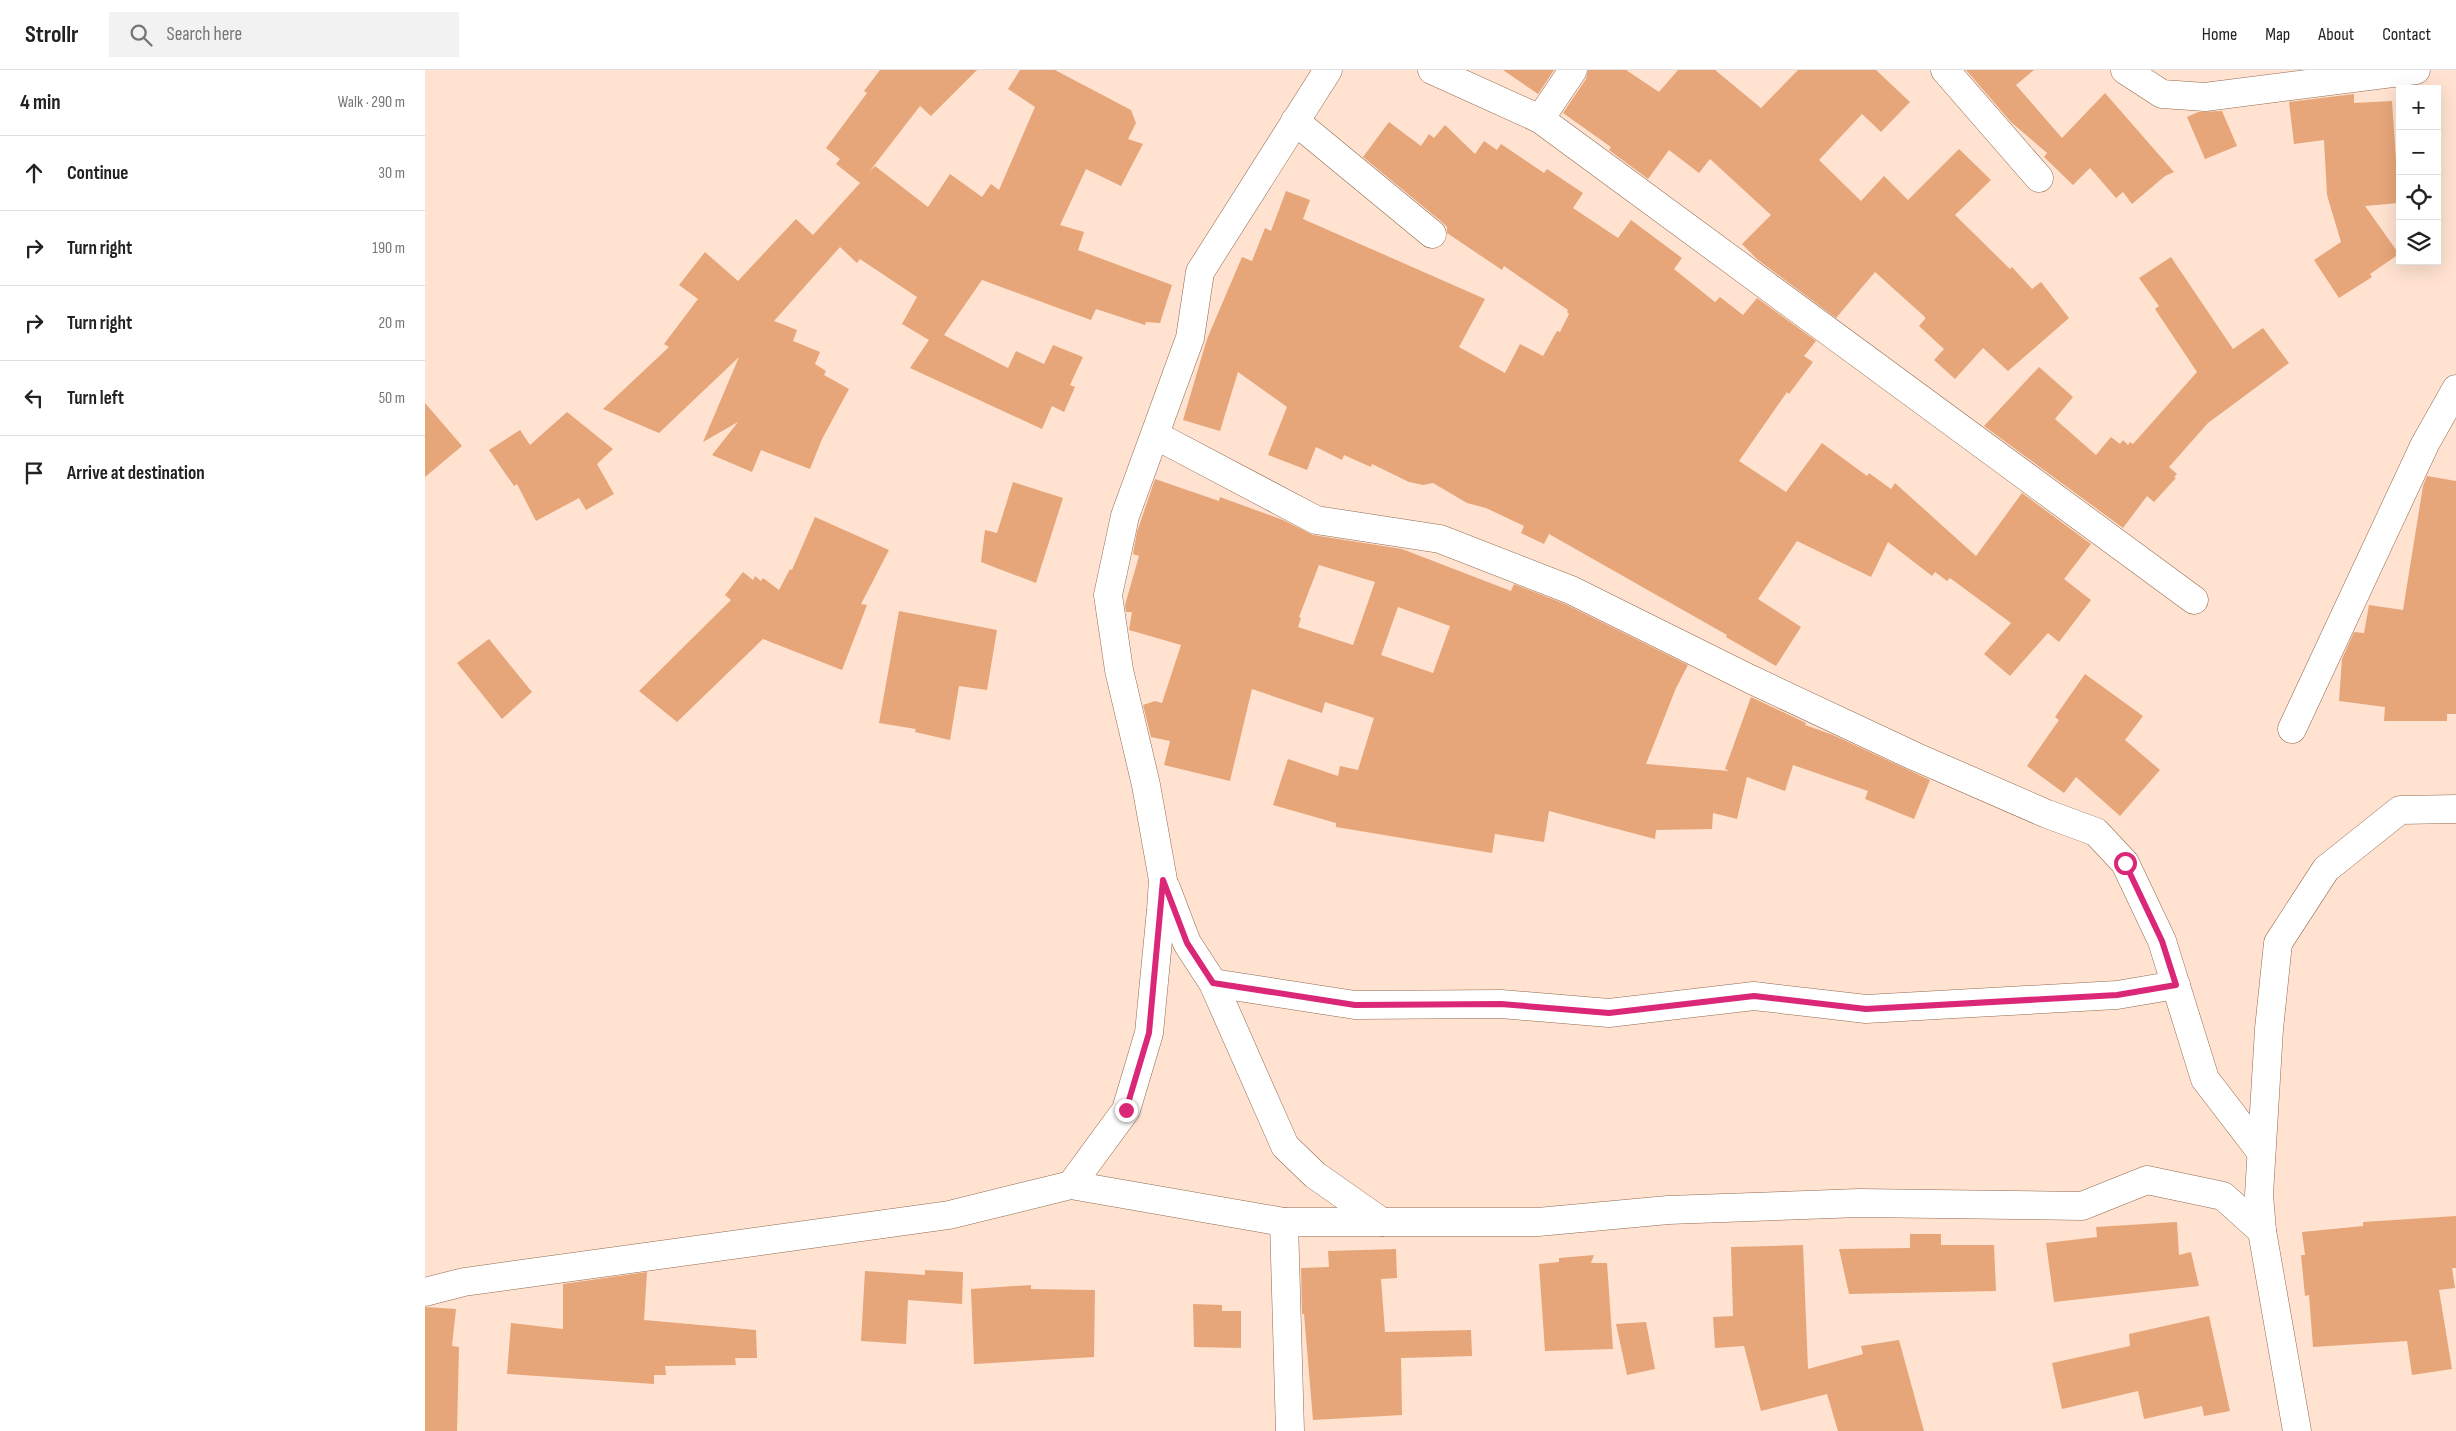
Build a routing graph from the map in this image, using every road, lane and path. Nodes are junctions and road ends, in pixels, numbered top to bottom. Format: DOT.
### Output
graph roads {
  1 [pos="1329,70"];
  2 [pos="1431,70"];
  3 [pos="1573,70"];
  4 [pos="1945,70"];
  5 [pos="2125,70"];
  6 [pos="2416,70"];
  7 [pos="1540,119"];
  8 [pos="1295,121"];
  9 [pos="2039,178"];
  10 [pos="1432,234"];
  11 [pos="2454,397"];
  12 [pos="1155,434"];
  13 [pos="2194,600"];
  14 [pos="2292,729"];
  15 [pos="2456,809"];
  16 [pos="1163,880"];
  17 [pos="1213,983"];
  18 [pos="2176,985"];
  19 [pos="2261,1152"];
  20 [pos="1071,1185"];
  21 [pos="1284,1222"];
  22 [pos="1382,1222"];
  23 [pos="2262,1231"];
  24 [pos="425,1292"];
  25 [pos="1290,1431"];
  26 [pos="2297,1431"];
  1 -- 8 [label="street"];
  2 -- 7 [label="street"];
  3 -- 7 [label="street"];
  4 -- 9 [label="street"];
  5 -- 6 [label="street"];
  7 -- 13 [label="street"];
  8 -- 10 [label="street"];
  8 -- 12 [label="street"];
  11 -- 14 [label="street"];
  12 -- 16 [label="street"];
  12 -- 18 [label="street"];
  15 -- 19 [label="street"];
  16 -- 17 [label="street"];
  16 -- 20 [label="street"];
  17 -- 18 [label="street"];
  17 -- 22 [label="street"];
  18 -- 19 [label="street"];
  19 -- 23 [label="street"];
  20 -- 21 [label="street"];
  20 -- 24 [label="street"];
  21 -- 22 [label="street"];
  21 -- 25 [label="street"];
  22 -- 23 [label="street"];
  23 -- 26 [label="street"];
}
